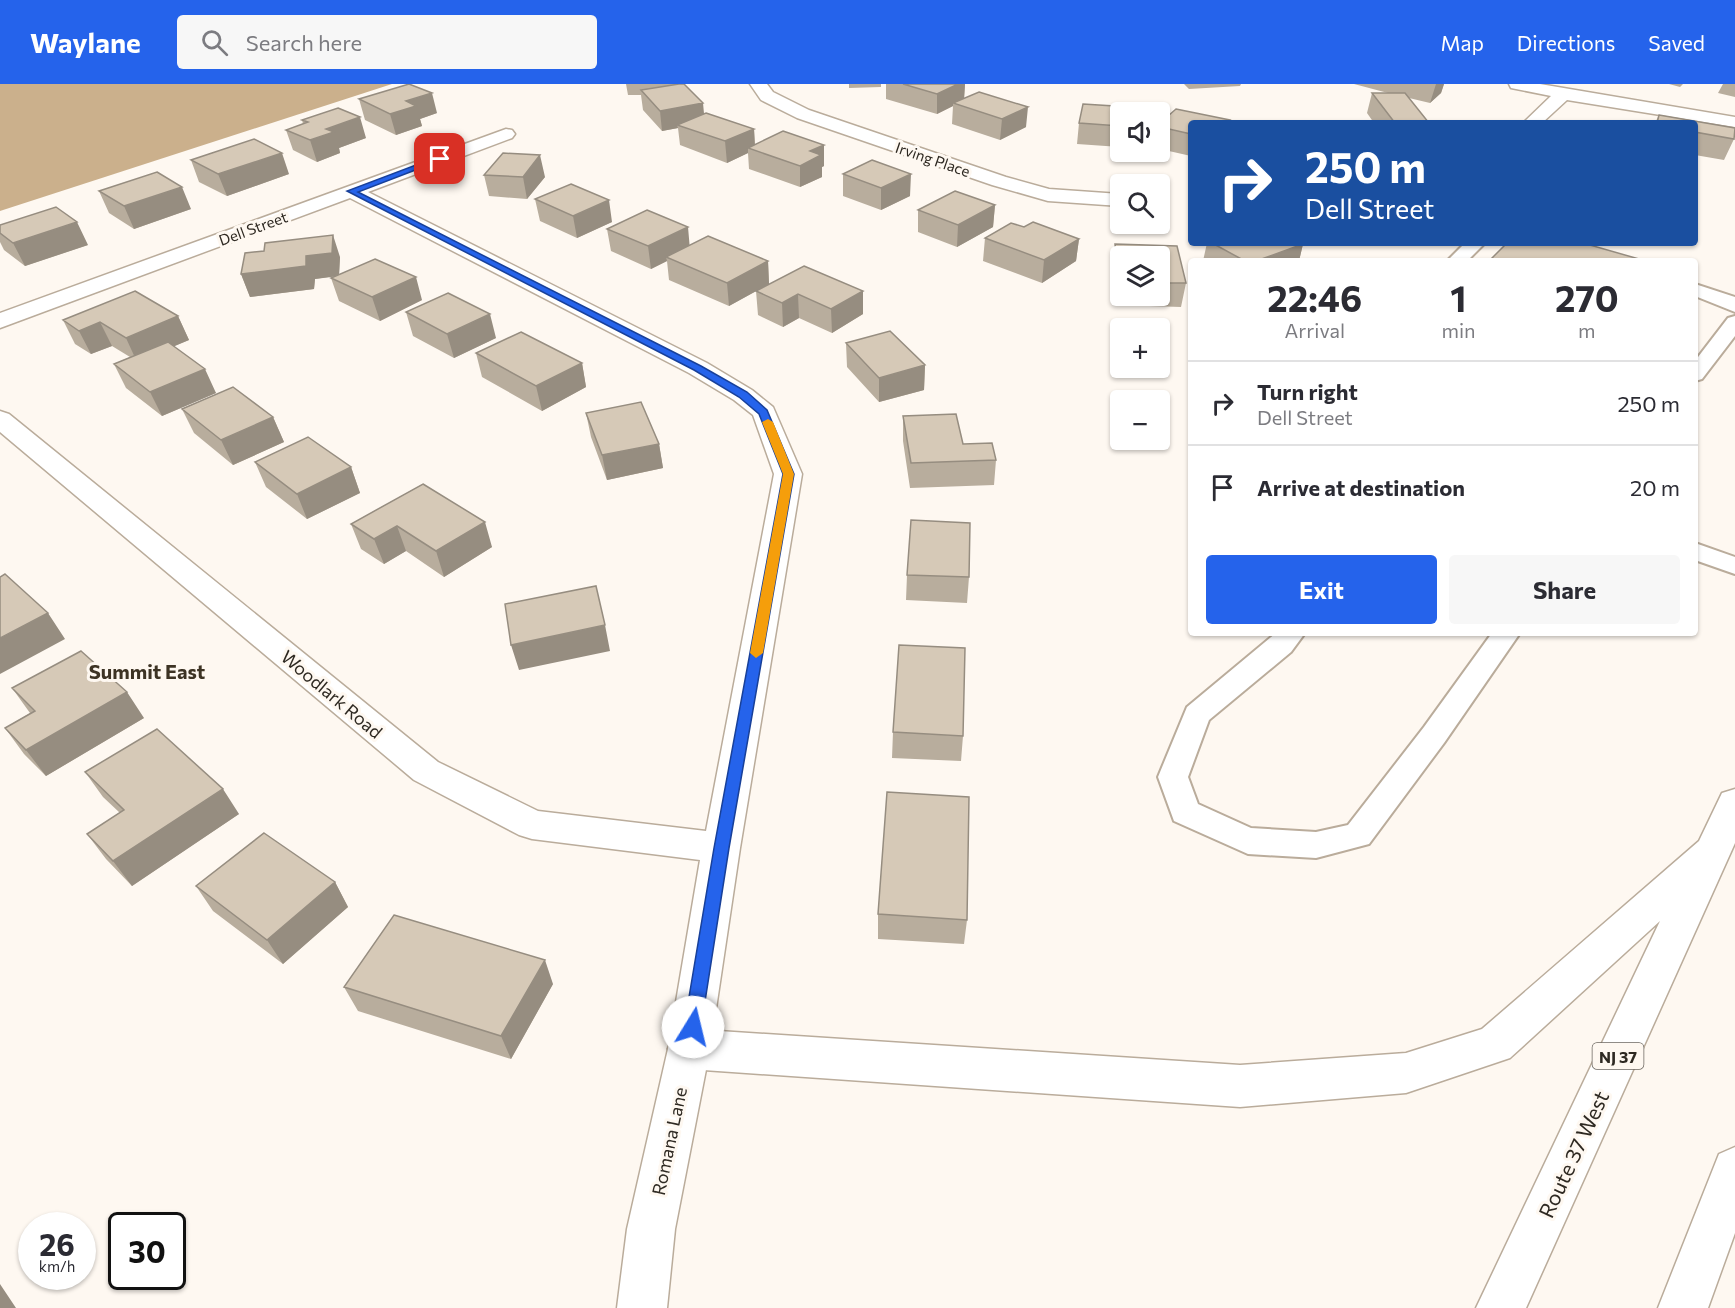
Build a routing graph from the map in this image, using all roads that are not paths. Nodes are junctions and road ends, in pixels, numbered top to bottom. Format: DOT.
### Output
graph roads {
  1 [pos="758,84"];
  2 [pos="1517,84"];
  3 [pos="1563,94"];
  4 [pos="1535,120"];
  5 [pos="1735,122"];
  6 [pos="506,134"];
  7 [pos="351,191"];
  8 [pos="1110,199"];
  9 [pos="1473,246"];
  10 [pos="1459,258"];
  11 [pos="1698,291"];
  12 [pos="1735,306"];
  13 [pos="0,321"];
  14 [pos="1735,322"];
  15 [pos="1698,371"];
  16 [pos="0,419"];
  17 [pos="1698,552"];
  18 [pos="1735,566"];
  19 [pos="1288,636"];
  20 [pos="1504,636"];
  21 [pos="1735,803"];
  22 [pos="721,848"];
  23 [pos="1713,851"];
  24 [pos="689,1049"];
  25 [pos="1735,1170"];
  26 [pos="642,1308"];
  27 [pos="1501,1308"];
  28 [pos="1683,1308"];
  1 -- 8 [label="main road, Irving Place"];
  2 -- 3 [label="main road"];
  3 -- 4 [label="main road"];
  3 -- 5 [label="main road"];
  6 -- 7 [label="main road, Dell Street"];
  7 -- 13 [label="main road, Dell Street"];
  7 -- 22 [label="main road, Romana Lane"];
  9 -- 10 [label="lane"];
  11 -- 12 [label="lane"];
  14 -- 15 [label="lane"];
  16 -- 22 [label="main road, Woodlark Road"];
  17 -- 18 [label="lane"];
  19 -- 20 [label="lane"];
  21 -- 23 [label="main road, Route 37 West / NJ 37"];
  22 -- 24 [label="main road, Romana Lane"];
  23 -- 24 [label="main road"];
  23 -- 27 [label="main road, Route 37 West / NJ 37"];
  24 -- 26 [label="main road, Romana Lane"];
  25 -- 28 [label="main road"];
}
